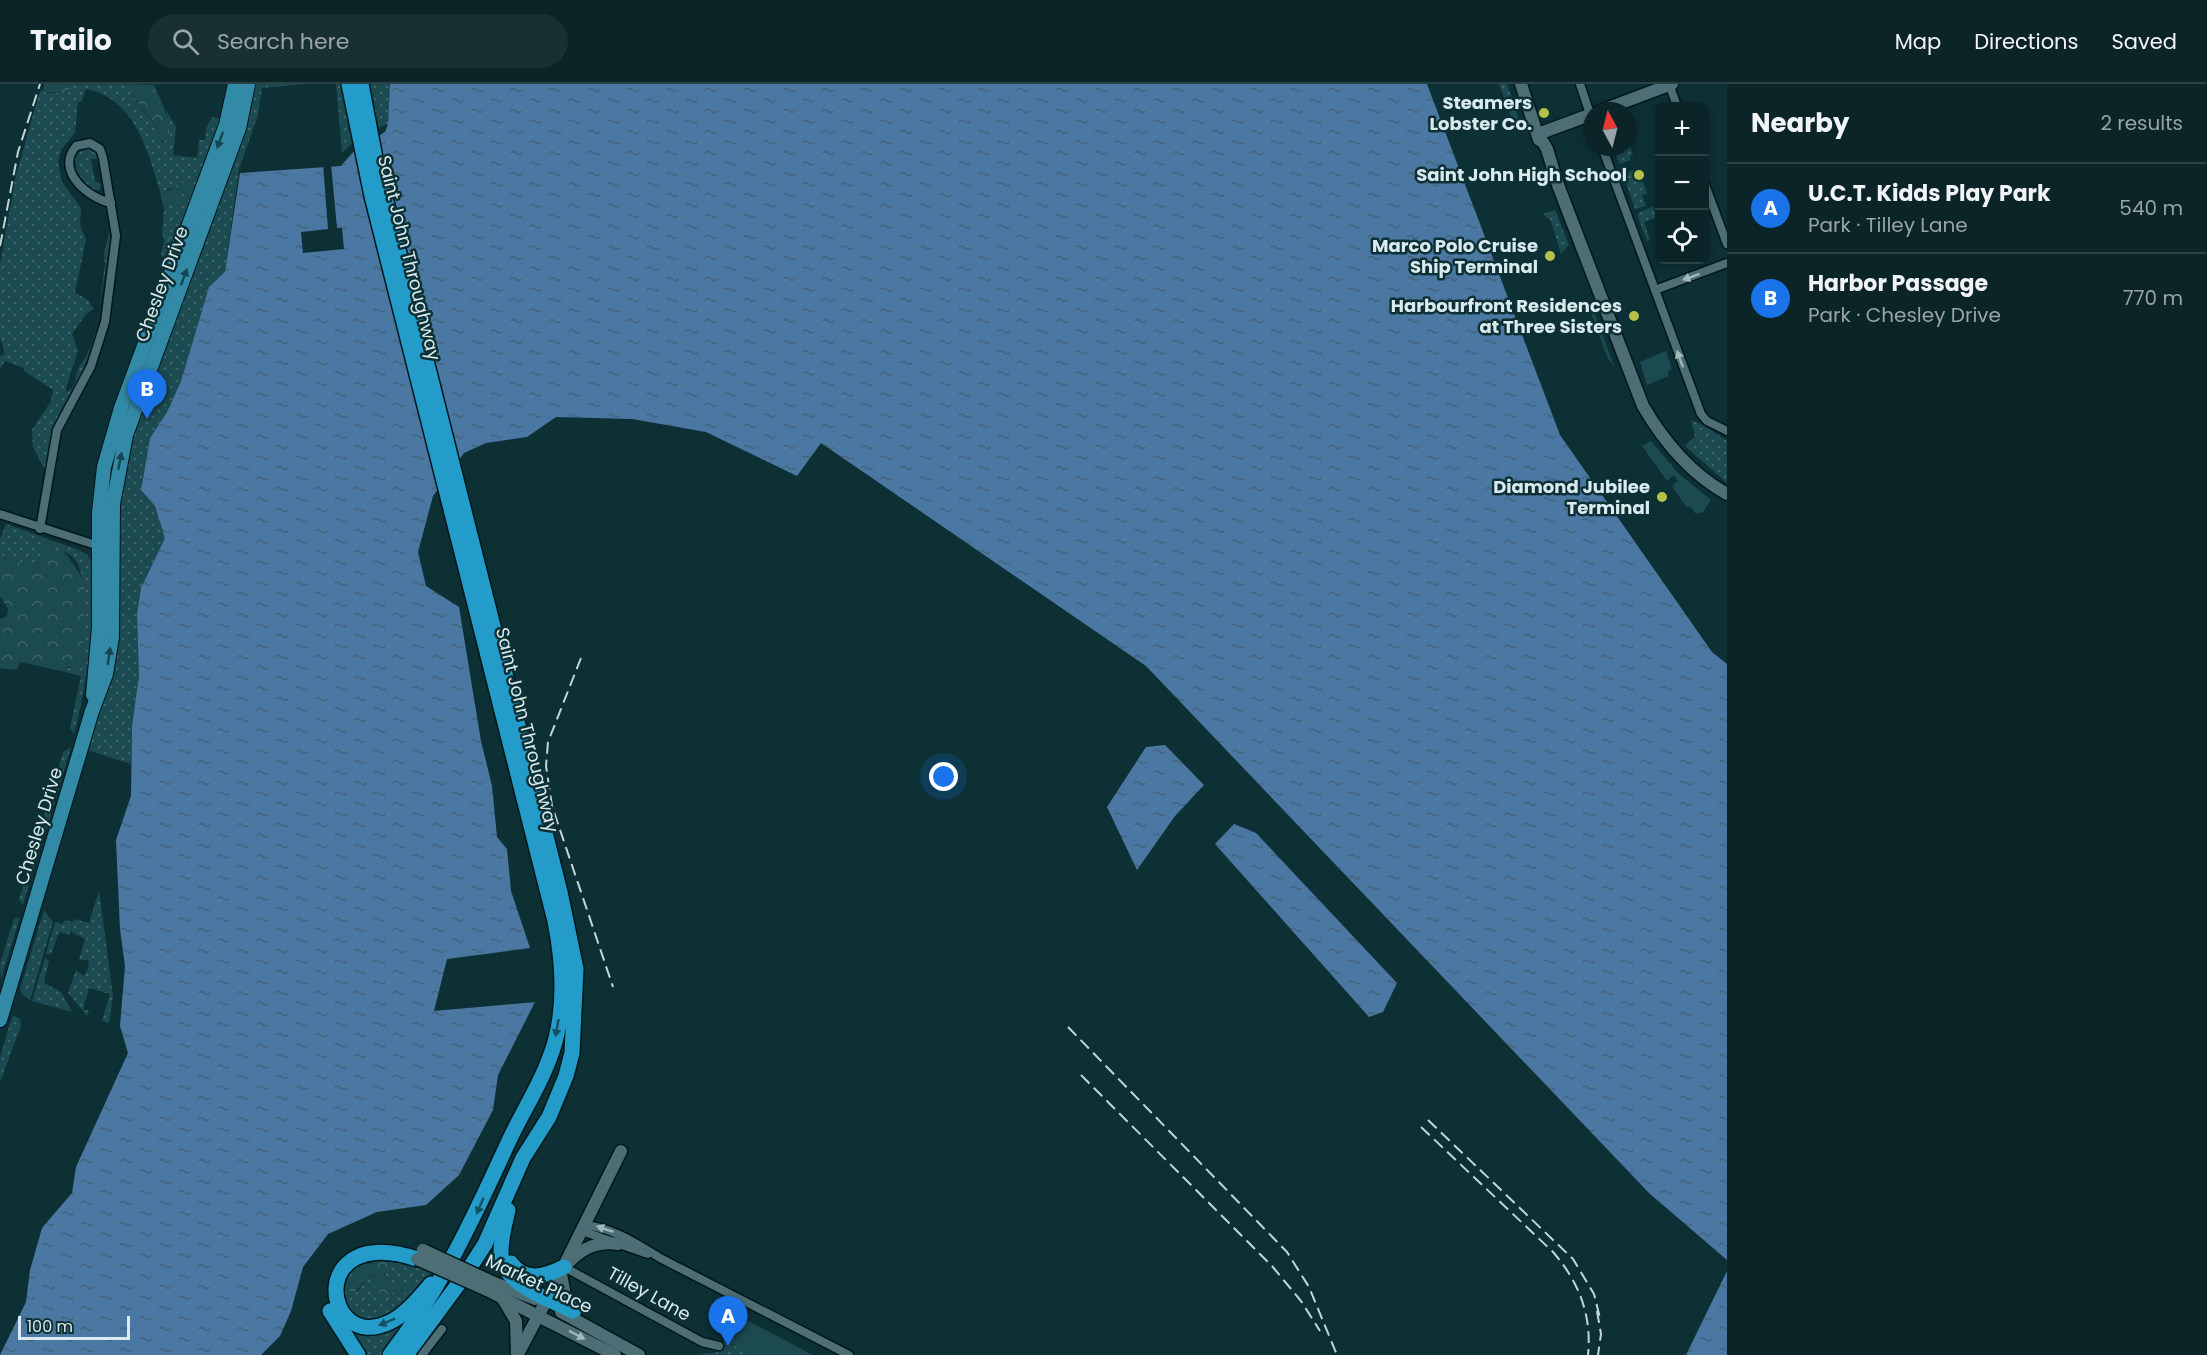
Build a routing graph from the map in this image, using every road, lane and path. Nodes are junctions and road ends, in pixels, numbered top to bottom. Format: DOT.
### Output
graph roads {
  1 [pos="235,84"];
  2 [pos="249,84"];
  3 [pos="349,84"];
  4 [pos="361,84"];
  5 [pos="366,84"];
  6 [pos="1521,84"];
  7 [pos="1580,84"];
  8 [pos="1670,84"];
  9 [pos="1588,102"];
  10 [pos="1625,102"];
  11 [pos="1676,102"];
  12 [pos="364,105"];
  13 [pos="1583,118"];
  14 [pos="1538,134"];
  15 [pos="1605,156"];
  16 [pos="1709,195"];
  17 [pos="111,203"];
  18 [pos="1727,244"];
  19 [pos="1727,264"];
  20 [pos="1655,290"];
  21 [pos="127,410"];
  22 [pos="1727,431"];
  23 [pos="1727,495"];
  24 [pos="0,514"];
  25 [pos="40,528"];
  26 [pos="112,546"];
  27 [pos="98,547"];
  28 [pos="92,711"];
  29 [pos="569,969"];
  30 [pos="575,1019"];
  31 [pos="0,1020"];
  32 [pos="549,1117"];
  33 [pos="621,1151"];
  34 [pos="583,1228"];
  35 [pos="503,1237"];
  36 [pos="618,1244"];
  37 [pos="458,1252"];
  38 [pos="420,1254"];
  39 [pos="660,1258"];
  40 [pos="563,1270"];
  41 [pos="490,1286"];
  42 [pos="500,1296"];
  43 [pos="444,1304"];
  44 [pos="544,1306"];
  45 [pos="573,1311"];
  46 [pos="442,1329"];
  47 [pos="719,1346"];
  48 [pos="617,1349"];
  49 [pos="632,1353"];
  50 [pos="358,1355"];
  51 [pos="390,1355"];
  52 [pos="406,1355"];
  53 [pos="422,1355"];
  54 [pos="517,1355"];
  55 [pos="849,1355"];
  1 -- 21 [label="main road, Chesley Drive, one-way"];
  21 -- 2 [label="main road, Chesley Drive, one-way"];
  3 -- 29 [label="highway, Saint John Throughway"];
  4 -- 12 [label="highway, Saint John Throughway"];
  5 -- 12 [label="highway"];
  6 -- 14 [label="street"];
  7 -- 9 [label="street"];
  8 -- 10 [label="street"];
  8 -- 11 [label="street"];
  12 -- 29 [label="highway, Saint John Throughway"];
  13 -- 14 [label="street"];
  14 -- 23 [label="street"];
  15 -- 20 [label="street"];
  16 -- 18 [label="street"];
  17 -- 17 [label="street"];
  17 -- 25 [label="street"];
  19 -- 20 [label="street, one-way"];
  22 -- 20 [label="street, one-way"];
  26 -- 21 [label="main road, Chesley Drive, one-way"];
  21 -- 27 [label="main road, Chesley Drive"];
  24 -- 25 [label="street"];
  25 -- 27 [label="street"];
  26 -- 27 [label="street"];
  28 -- 26 [label="main road, Chesley Drive, one-way"];
  27 -- 28 [label="main road, Chesley Drive"];
  28 -- 31 [label="main road, Chesley Drive"];
  29 -- 30 [label="highway, Saint John Throughway"];
  29 -- 37 [label="highway, Saint John Throughway, one-way"];
  30 -- 32 [label="highway, Saint John Throughway"];
  30 -- 43 [label="highway, Saint John Throughway"];
  32 -- 35 [label="highway"];
  32 -- 43 [label="highway, Saint John Throughway"];
  33 -- 34 [label="street"];
  34 -- 36 [label="street"];
  39 -- 34 [label="street, one-way"];
  34 -- 40 [label="street"];
  35 -- 40 [label="highway"];
  35 -- 44 [label="highway"];
  36 -- 39 [label="street"];
  36 -- 40 [label="street"];
  37 -- 38 [label="highway, one-way"];
  37 -- 51 [label="highway, Saint John Throughway"];
  38 -- 41 [label="street, Market Place, bridge"];
  38 -- 50 [label="highway"];
  39 -- 55 [label="street"];
  40 -- 44 [label="street"];
  40 -- 45 [label="street"];
  40 -- 47 [label="street, Tilley Lane"];
  41 -- 42 [label="street, Market Place"];
  41 -- 44 [label="street, Market Place"];
  42 -- 44 [label="street, Market Place"];
  42 -- 54 [label="street"];
  43 -- 52 [label="highway, Saint John Throughway"];
  44 -- 45 [label="highway"];
  44 -- 48 [label="street, Market Place"];
  44 -- 54 [label="street"];
  45 -- 48 [label="street"];
  46 -- 53 [label="street"];
  48 -- 49 [label="street, Market Place"];
}
